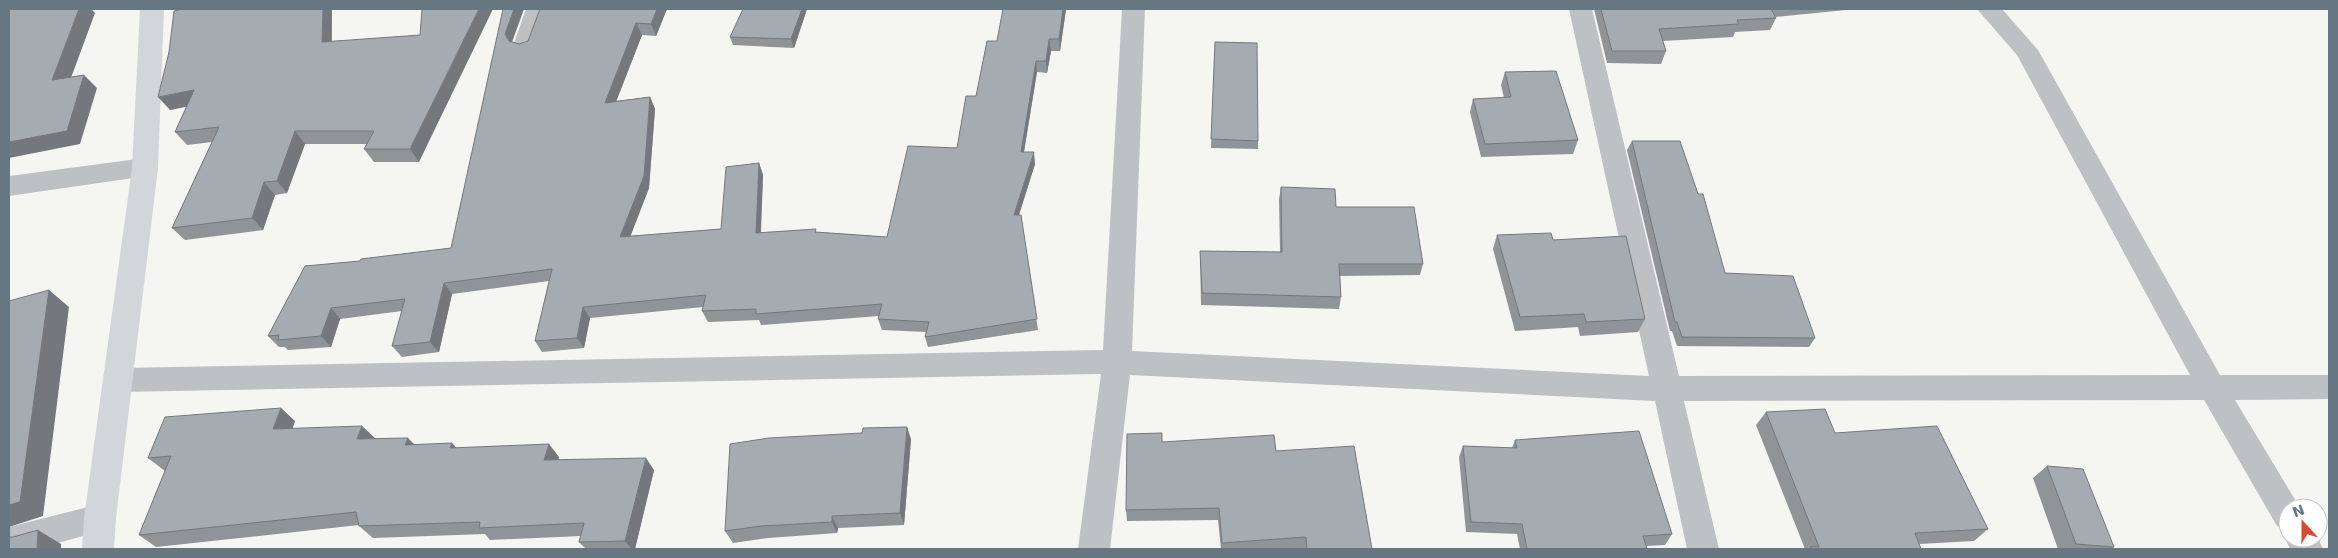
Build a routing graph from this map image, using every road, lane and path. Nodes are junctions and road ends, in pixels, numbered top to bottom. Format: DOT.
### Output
graph roads {
  1 [pos="152,9"];
  2 [pos="537,9"];
  3 [pos="1132,9"];
  4 [pos="1580,9"];
  5 [pos="1989,9"];
  6 [pos="524,46"];
  7 [pos="145,168"];
  8 [pos="9,186"];
  9 [pos="1117,362"];
  10 [pos="119,380"];
  11 [pos="2212,387"];
  12 [pos="2329,387"];
  13 [pos="1666,389"];
  14 [pos="2278,499"];
  15 [pos="100,518"];
  16 [pos="9,542"];
  17 [pos="98,549"];
  18 [pos="1094,549"];
  19 [pos="1703,549"];
  1 -- 7 [label="main road"];
  2 -- 6 [label="street"];
  3 -- 9 [label="street"];
  4 -- 13 [label="street"];
  5 -- 11 [label="street"];
  7 -- 8 [label="street"];
  7 -- 10 [label="main road"];
  9 -- 10 [label="street"];
  9 -- 13 [label="street"];
  9 -- 18 [label="street"];
  10 -- 15 [label="main road"];
  11 -- 12 [label="street"];
  11 -- 13 [label="street"];
  11 -- 14 [label="street"];
  13 -- 19 [label="street"];
  15 -- 16 [label="street"];
  15 -- 17 [label="main road"];
}
